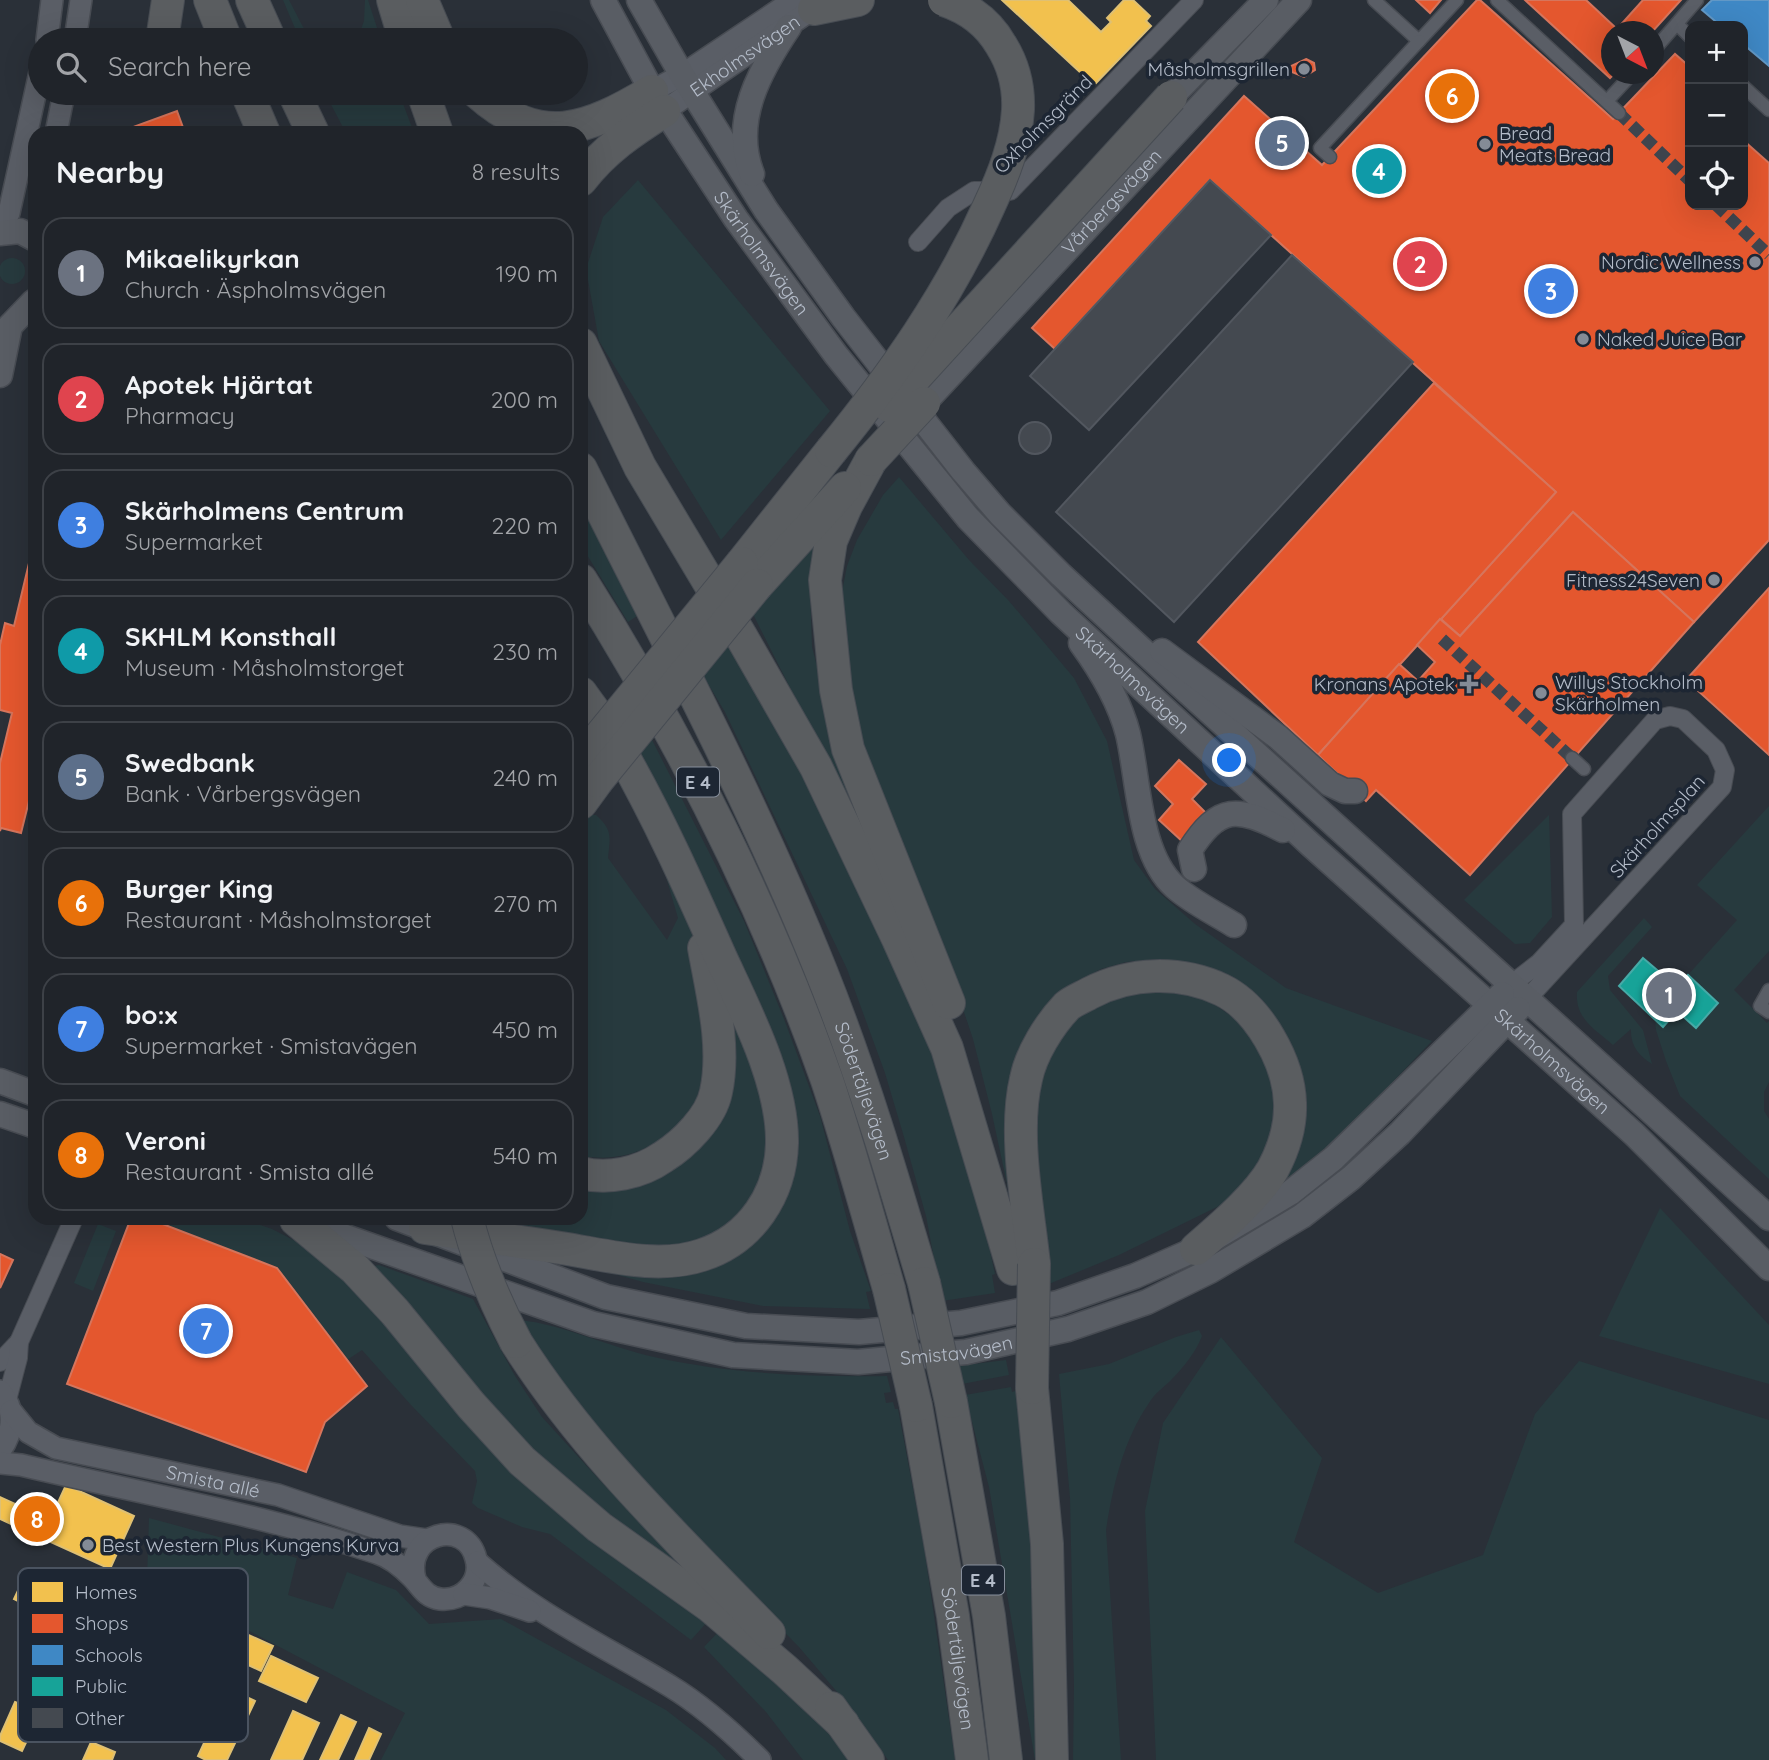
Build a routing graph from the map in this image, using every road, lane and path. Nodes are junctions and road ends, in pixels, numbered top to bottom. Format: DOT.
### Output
graph roads {
  1 [pos="52,0"];
  2 [pos="81,0"];
  3 [pos="168,0"];
  4 [pos="210,0"];
  5 [pos="252,0"];
  6 [pos="393,0"];
  7 [pos="422,0"];
  8 [pos="603,0"];
  9 [pos="639,0"];
  10 [pos="858,0"];
  11 [pos="944,0"];
  12 [pos="1266,0"];
  13 [pos="1299,0"];
  14 [pos="1374,0"];
  15 [pos="1457,0"];
  16 [pos="1497,0"];
  17 [pos="1697,0"];
  18 [pos="1184,3"];
  19 [pos="806,9"];
  20 [pos="1677,24"];
  21 [pos="48,28"];
  22 [pos="77,28"];
  23 [pos="164,28"];
  24 [pos="221,28"];
  25 [pos="265,28"];
  26 [pos="401,28"];
  27 [pos="434,28"];
  28 [pos="1685,32"];
  29 [pos="1664,39"];
  30 [pos="1419,41"];
  31 [pos="688,83"];
  32 [pos="1623,84"];
  33 [pos="1748,91"];
  34 [pos="1171,97"];
  35 [pos="658,101"];
  36 [pos="1607,101"];
  37 [pos="33,105"];
  38 [pos="62,105"];
  39 [pos="252,105"];
  40 [pos="300,105"];
  41 [pos="427,105"];
  42 [pos="493,105"];
  43 [pos="1769,110"];
  44 [pos="1619,113"];
  45 [pos="28,126"];
  46 [pos="57,126"];
  47 [pos="260,126"];
  48 [pos="310,126"];
  49 [pos="435,126"];
  50 [pos="549,126"];
  51 [pos="565,126"];
  52 [pos="28,127"];
  53 [pos="1330,157"];
  54 [pos="588,171"];
  55 [pos="766,210"];
  56 [pos="0,226"];
  57 [pos="0,233"];
  58 [pos="28,235"];
  59 [pos="918,242"];
  60 [pos="28,304"];
  61 [pos="0,306"];
  62 [pos="28,307"];
  63 [pos="588,359"];
  64 [pos="0,375"];
  65 [pos="923,403"];
  66 [pos="847,457"];
  67 [pos="588,483"];
  68 [pos="588,591"];
  69 [pos="1061,614"];
  70 [pos="1108,619"];
  71 [pos="588,703"];
  72 [pos="1572,758"];
  73 [pos="1584,769"];
  74 [pos="588,771"];
  75 [pos="1355,791"];
  76 [pos="1311,845"];
  77 [pos="1194,869"];
  78 [pos="694,898"];
  79 [pos="1234,925"];
  80 [pos="1769,990"];
  81 [pos="1520,991"];
  82 [pos="1499,1012"];
  83 [pos="1769,1012"];
  84 [pos="0,1081"];
  85 [pos="28,1091"];
  86 [pos="0,1114"];
  87 [pos="28,1124"];
  88 [pos="588,1175"];
  89 [pos="1769,1218"];
  90 [pos="71,1225"];
  91 [pos="300,1225"];
  92 [pos="310,1225"];
  93 [pos="416,1225"];
  94 [pos="423,1225"];
  95 [pos="469,1225"];
  96 [pos="1196,1249"];
  97 [pos="1023,1266"];
  98 [pos="1769,1268"];
  99 [pos="19,1342"];
  100 [pos="0,1362"];
  101 [pos="6,1400"];
  102 [pos="0,1451"];
  103 [pos="0,1463"];
  104 [pos="427,1540"];
  105 [pos="477,1562"];
  106 [pos="415,1579"];
  107 [pos="464,1594"];
  108 [pos="549,1617"];
  109 [pos="843,1724"];
  110 [pos="760,1760"];
  111 [pos="868,1760"];
  112 [pos="972,1760"];
  113 [pos="1006,1760"];
  114 [pos="1052,1760"];
  1 -- 21 [label="street"];
  2 -- 22 [label="street"];
  3 -- 23 [label="highway"];
  4 -- 24 [label="highway"];
  5 -- 25 [label="highway"];
  6 -- 26 [label="highway"];
  7 -- 27 [label="highway"];
  8 -- 35 [label="main road, Skärholmsvägen"];
  9 -- 31 [label="main road, Skärholmsvägen"];
  10 -- 19 [label="highway"];
  11 -- 66 [label="highway, bridge"];
  12 -- 34 [label="main road"];
  13 -- 65 [label="main road, Vårbergsvägen"];
  14 -- 30 [label="street"];
  15 -- 30 [label="street"];
  16 -- 36 [label="street"];
  17 -- 20 [label="street"];
  18 -- 59 [label="street, Oxholmsgränd"];
  19 -- 31 [label="street, Ekholmsvägen"];
  19 -- 55 [label="main road"];
  20 -- 28 [label="street"];
  20 -- 29 [label="street"];
  30 -- 53 [label="street"];
  31 -- 35 [label="street, Ekholmsvägen"];
  31 -- 55 [label="main road, Skärholmsvägen"];
  32 -- 36 [label="street"];
  33 -- 43 [label="street"];
  34 -- 66 [label="highway, bridge"];
  35 -- 51 [label="highway"];
  35 -- 54 [label="highway"];
  35 -- 69 [label="main road, Skärholmsvägen"];
  36 -- 44 [label="street"];
  37 -- 45 [label="street"];
  38 -- 46 [label="street"];
  39 -- 47 [label="highway"];
  40 -- 48 [label="highway"];
  41 -- 49 [label="highway"];
  42 -- 50 [label="highway"];
  52 -- 56 [label="street"];
  55 -- 70 [label="main road, Skärholmsvägen"];
  57 -- 58 [label="main road"];
  60 -- 61 [label="main road"];
  62 -- 64 [label="main road"];
  63 -- 97 [label="highway"];
  65 -- 66 [label="highway, bridge"];
  66 -- 74 [label="highway, bridge"];
  66 -- 97 [label="highway"];
  67 -- 113 [label="highway, Södertäljevägen / E 4, bridge"];
  68 -- 112 [label="highway, Södertäljevägen / E 4, bridge"];
  69 -- 76 [label="main road, Skärholmsvägen"];
  69 -- 79 [label="main road"];
  70 -- 75 [label="main road"];
  70 -- 81 [label="main road, Skärholmsvägen"];
  71 -- 78 [label="highway"];
  72 -- 73 [label="street"];
  76 -- 77 [label="main road"];
  76 -- 82 [label="main road, Skärholmsvägen"];
  78 -- 88 [label="highway"];
  78 -- 94 [label="highway"];
  80 -- 83 [label="street"];
  81 -- 81 [label="street, Skärholmsplan"];
  81 -- 82 [label="main road, Smistavägen"];
  81 -- 89 [label="main road, Skärholmsvägen"];
  82 -- 92 [label="main road, Smistavägen"];
  82 -- 96 [label="main road, Smistavägen"];
  82 -- 98 [label="main road, Skärholmsvägen"];
  84 -- 85 [label="main road"];
  86 -- 87 [label="main road"];
  90 -- 99 [label="street"];
  91 -- 109 [label="highway"];
  93 -- 96 [label="main road, Smistavägen"];
  95 -- 109 [label="highway, bridge"];
  96 -- 97 [label="highway"];
  97 -- 114 [label="highway, bridge"];
  99 -- 100 [label="street"];
  99 -- 101 [label="street"];
  101 -- 102 [label="street"];
  101 -- 104 [label="street, Smista allé"];
  103 -- 106 [label="street, Smista allé"];
  104 -- 105 [label="street, Smista allé"];
  104 -- 106 [label="street"];
  105 -- 107 [label="street"];
  105 -- 108 [label="street, Smista allé"];
  106 -- 107 [label="street, Smista allé"];
  107 -- 108 [label="street, Smista allé"];
  108 -- 110 [label="street, Smista allé"];
  109 -- 111 [label="highway"];
}
